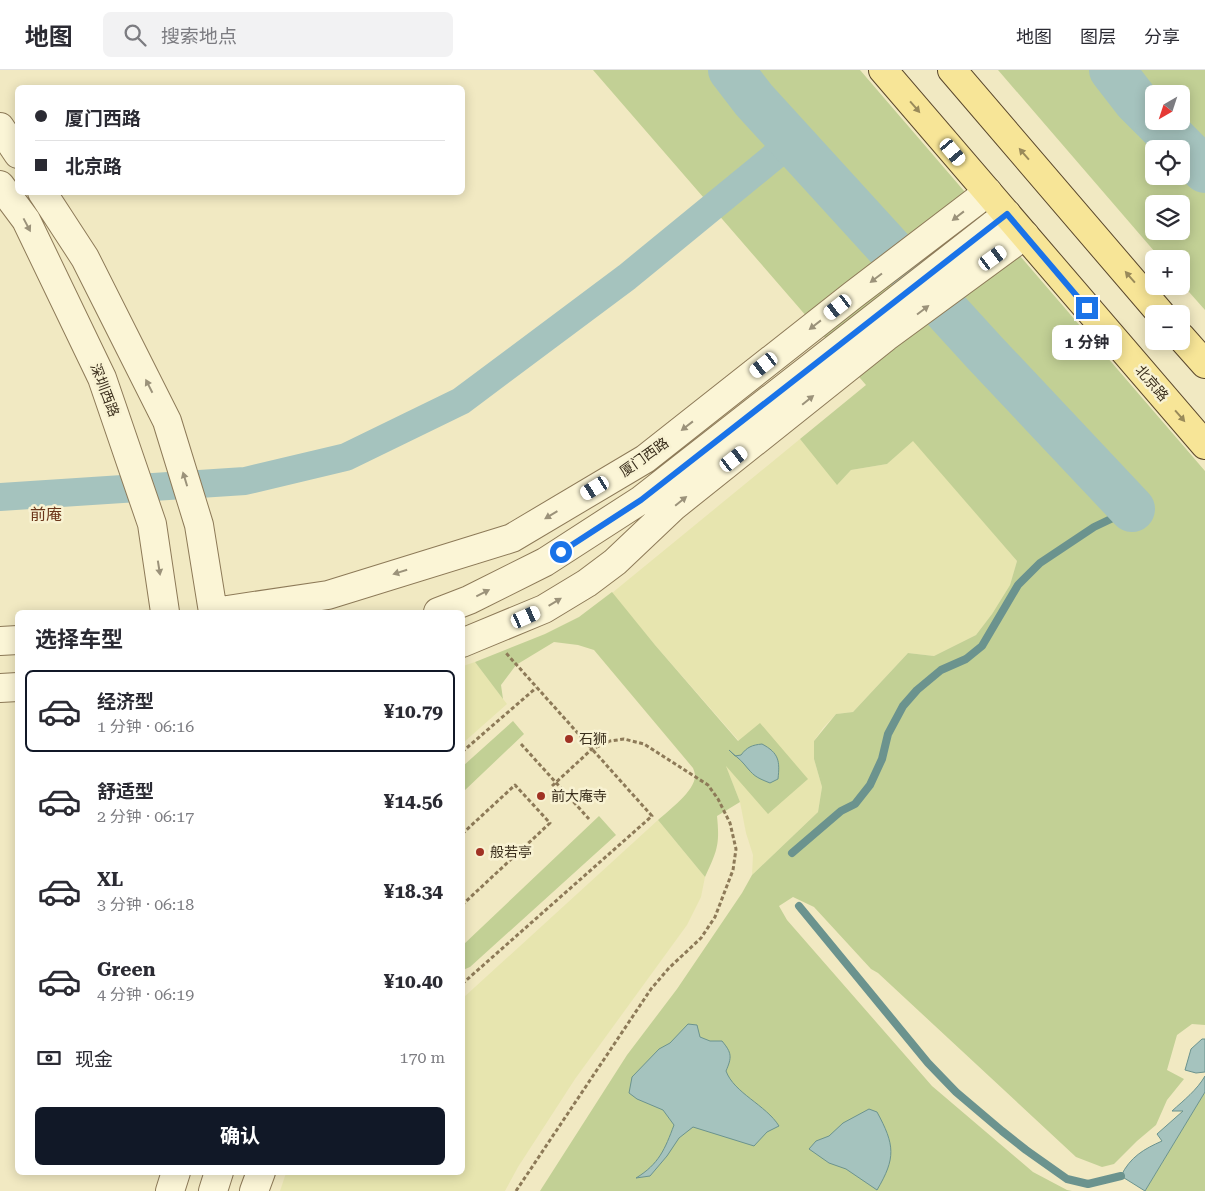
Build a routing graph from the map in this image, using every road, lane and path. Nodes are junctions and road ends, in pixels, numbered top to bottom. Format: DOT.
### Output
graph roads {
  1 [pos="883,70"];
  2 [pos="952,70"];
  3 [pos="0,127"];
  4 [pos="15,150"];
  5 [pos="0,185"];
  6 [pos="988,192"];
  7 [pos="44,195"];
  8 [pos="1007,214"];
  9 [pos="1025,235"];
  10 [pos="953,272"];
  11 [pos="1154,305"];
  12 [pos="879,328"];
  13 [pos="1190,347"];
  14 [pos="1205,364"];
  15 [pos="1205,445"];
  16 [pos="166,610"];
  17 [pos="213,610"];
  18 [pos="227,610"];
  19 [pos="443,610"];
  20 [pos="490,633"];
  21 [pos="15,640"];
  22 [pos="0,641"];
  23 [pos="465,642"];
  24 [pos="15,687"];
  25 [pos="0,688"];
  26 [pos="536,688"];
  27 [pos="521,744"];
  28 [pos="465,749"];
  29 [pos="592,749"];
  30 [pos="556,782"];
  31 [pos="552,786"];
  32 [pos="589,819"];
  33 [pos="465,831"];
  34 [pos="465,902"];
  35 [pos="465,981"];
  36 [pos="175,1175"];
  37 [pos="218,1175"];
  38 [pos="260,1175"];
  39 [pos="170,1191"];
  40 [pos="213,1191"];
  41 [pos="254,1191"];
  42 [pos="516,1191"];
  1 -- 6 [label="main road, 北京路, one-way"];
  11 -- 2 [label="main road, one-way"];
  3 -- 4 [label="street"];
  5 -- 16 [label="street, 深圳西路, one-way"];
  6 -- 8 [label="main road, 北京路"];
  6 -- 18 [label="street, 厦门西路, one-way"];
  17 -- 7 [label="street, one-way"];
  8 -- 9 [label="main road, 北京路"];
  8 -- 10 [label="street"];
  9 -- 10 [label="street"];
  9 -- 15 [label="main road, 北京路, one-way"];
  12 -- 10 [label="street, one-way"];
  19 -- 12 [label="street, one-way"];
  20 -- 12 [label="street, one-way"];
  13 -- 14 [label="main road"];
  20 -- 23 [label="street"];
  20 -- 26 [label="path"];
  21 -- 22 [label="street"];
  24 -- 25 [label="street"];
  26 -- 28 [label="path"];
  26 -- 29 [label="path"];
  27 -- 30 [label="path"];
  29 -- 30 [label="path"];
  29 -- 35 [label="path"];
  29 -- 42 [label="path"];
  30 -- 31 [label="path"];
  30 -- 32 [label="path"];
  33 -- 34 [label="path"];
  36 -- 39 [label="street"];
  37 -- 40 [label="street"];
  38 -- 41 [label="street"];
}
